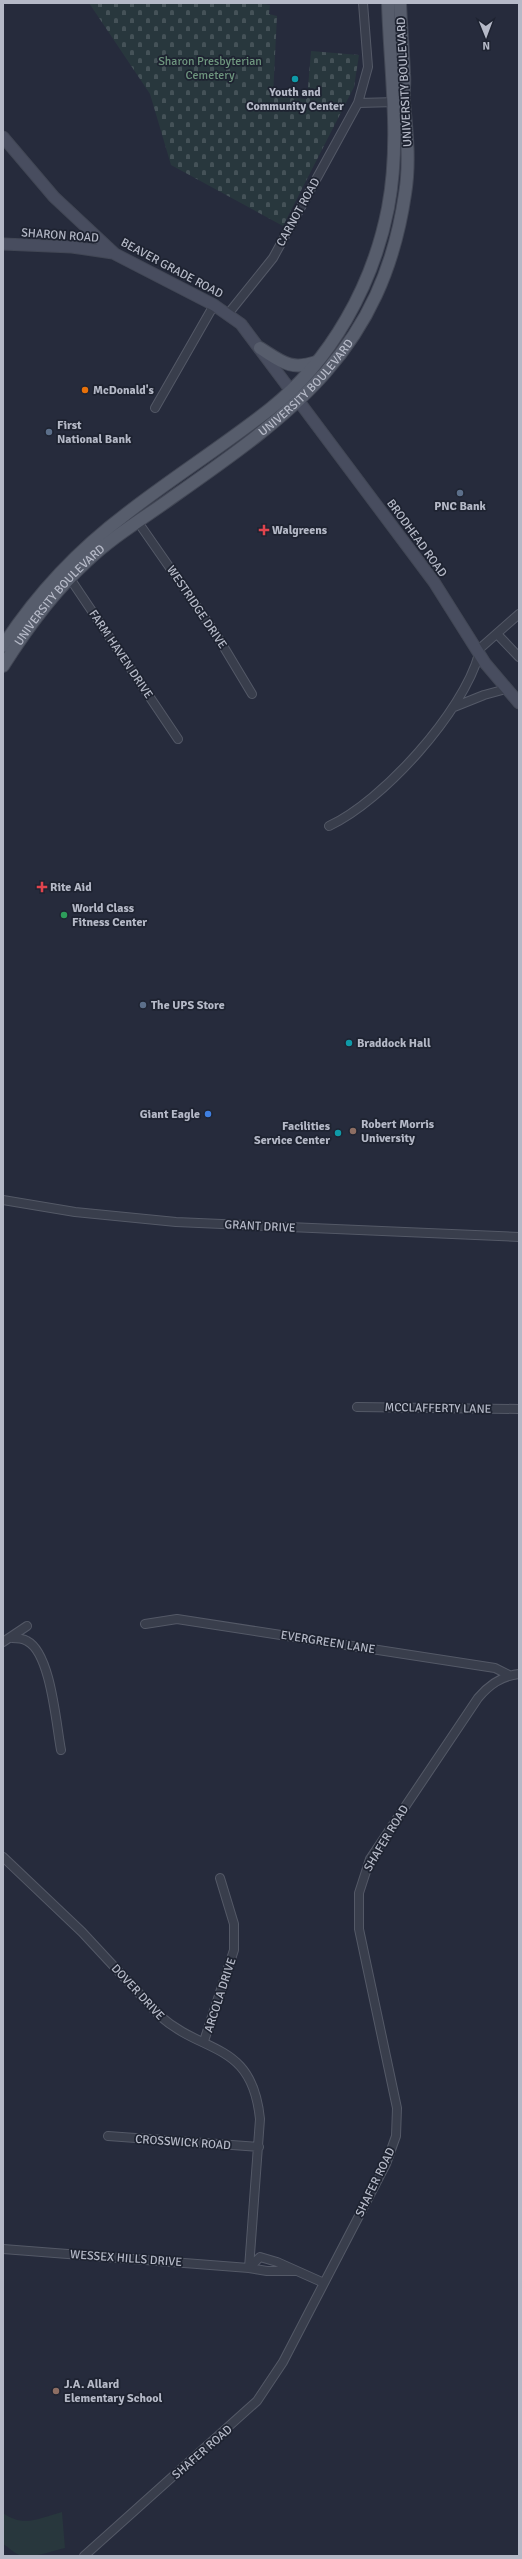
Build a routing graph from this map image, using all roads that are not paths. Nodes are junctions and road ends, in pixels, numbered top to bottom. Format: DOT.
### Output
graph roads {
  1 [pos="363,3"];
  2 [pos="388,3"];
  3 [pos="400,3"];
  4 [pos="399,102"];
  5 [pos="358,103"];
  6 [pos="3,137"];
  7 [pos="3,244"];
  8 [pos="115,254"];
  9 [pos="214,305"];
  10 [pos="228,314"];
  11 [pos="260,348"];
  12 [pos="316,362"];
  13 [pos="291,390"];
  14 [pos="299,402"];
  15 [pos="155,408"];
  16 [pos="138,522"];
  17 [pos="67,573"];
  18 [pos="519,614"];
  19 [pos="497,634"];
  20 [pos="3,646"];
  21 [pos="478,653"];
  22 [pos="519,657"];
  23 [pos="3,666"];
  24 [pos="506,689"];
  25 [pos="252,694"];
  26 [pos="519,703"];
  27 [pos="453,707"];
  28 [pos="178,739"];
  29 [pos="329,826"];
  30 [pos="3,1200"];
  31 [pos="519,1237"];
  32 [pos="357,1407"];
  33 [pos="519,1409"];
  34 [pos="145,1624"];
  35 [pos="27,1626"];
  36 [pos="12,1638"];
  37 [pos="3,1642"];
  38 [pos="519,1674"];
  39 [pos="509,1676"];
  40 [pos="61,1750"];
  41 [pos="3,1858"];
  42 [pos="220,1878"];
  43 [pos="204,2041"];
  44 [pos="108,2136"];
  45 [pos="259,2147"];
  46 [pos="3,2249"];
  47 [pos="250,2249"];
  48 [pos="260,2257"];
  49 [pos="249,2268"];
  50 [pos="295,2271"];
  51 [pos="324,2283"];
  52 [pos="84,2556"];
  1 -- 5 [label="street, CARNOT ROAD"];
  2 -- 4 [label="main road, UNIVERSITY BOULEVARD"];
  3 -- 4 [label="main road, UNIVERSITY BOULEVARD"];
  4 -- 5 [label="street"];
  4 -- 12 [label="main road, UNIVERSITY BOULEVARD"];
  4 -- 14 [label="main road, UNIVERSITY BOULEVARD"];
  5 -- 10 [label="street, CARNOT ROAD"];
  6 -- 8 [label="main road, BEAVER GRADE ROAD"];
  7 -- 8 [label="main road, SHARON ROAD"];
  8 -- 9 [label="main road, BEAVER GRADE ROAD"];
  9 -- 10 [label="main road, BEAVER GRADE ROAD"];
  9 -- 15 [label="street"];
  10 -- 11 [label="main road, BEAVER GRADE ROAD"];
  11 -- 12 [label="main road"];
  11 -- 13 [label="main road, BEAVER GRADE ROAD"];
  12 -- 13 [label="main road, UNIVERSITY BOULEVARD"];
  13 -- 14 [label="main road, BRODHEAD ROAD"];
  13 -- 17 [label="main road, UNIVERSITY BOULEVARD"];
  14 -- 16 [label="main road, UNIVERSITY BOULEVARD"];
  14 -- 21 [label="main road, BRODHEAD ROAD"];
  16 -- 17 [label="main road, UNIVERSITY BOULEVARD"];
  16 -- 25 [label="street, WESTRIDGE DRIVE"];
  17 -- 20 [label="main road, UNIVERSITY BOULEVARD"];
  17 -- 23 [label="main road, UNIVERSITY BOULEVARD"];
  17 -- 28 [label="street, FARM HAVEN DRIVE"];
  18 -- 19 [label="street"];
  19 -- 21 [label="street"];
  19 -- 22 [label="street"];
  21 -- 24 [label="main road, BRODHEAD ROAD"];
  21 -- 27 [label="street"];
  24 -- 26 [label="main road, BRODHEAD ROAD"];
  24 -- 27 [label="street"];
  27 -- 29 [label="street"];
  30 -- 31 [label="street, GRANT DRIVE"];
  32 -- 33 [label="street, MCCLAFFERTY LANE"];
  34 -- 39 [label="street, EVERGREEN LANE"];
  35 -- 36 [label="street"];
  36 -- 37 [label="street"];
  36 -- 40 [label="street"];
  38 -- 39 [label="street, SHAFER ROAD"];
  39 -- 51 [label="street, SHAFER ROAD"];
  41 -- 43 [label="street, DOVER DRIVE"];
  42 -- 43 [label="street, ARCOLA DRIVE"];
  43 -- 45 [label="street, DOVER DRIVE"];
  44 -- 45 [label="street, CROSSWICK ROAD"];
  45 -- 47 [label="street, DOVER DRIVE"];
  46 -- 49 [label="street, WESSEX HILLS DRIVE"];
  47 -- 48 [label="street"];
  47 -- 49 [label="street, DOVER DRIVE"];
  48 -- 49 [label="street"];
  48 -- 50 [label="street, WESSEX HILLS DRIVE"];
  49 -- 50 [label="street, WESSEX HILLS DRIVE"];
  50 -- 51 [label="street, WESSEX HILLS DRIVE"];
  51 -- 52 [label="street, SHAFER ROAD"];
}
